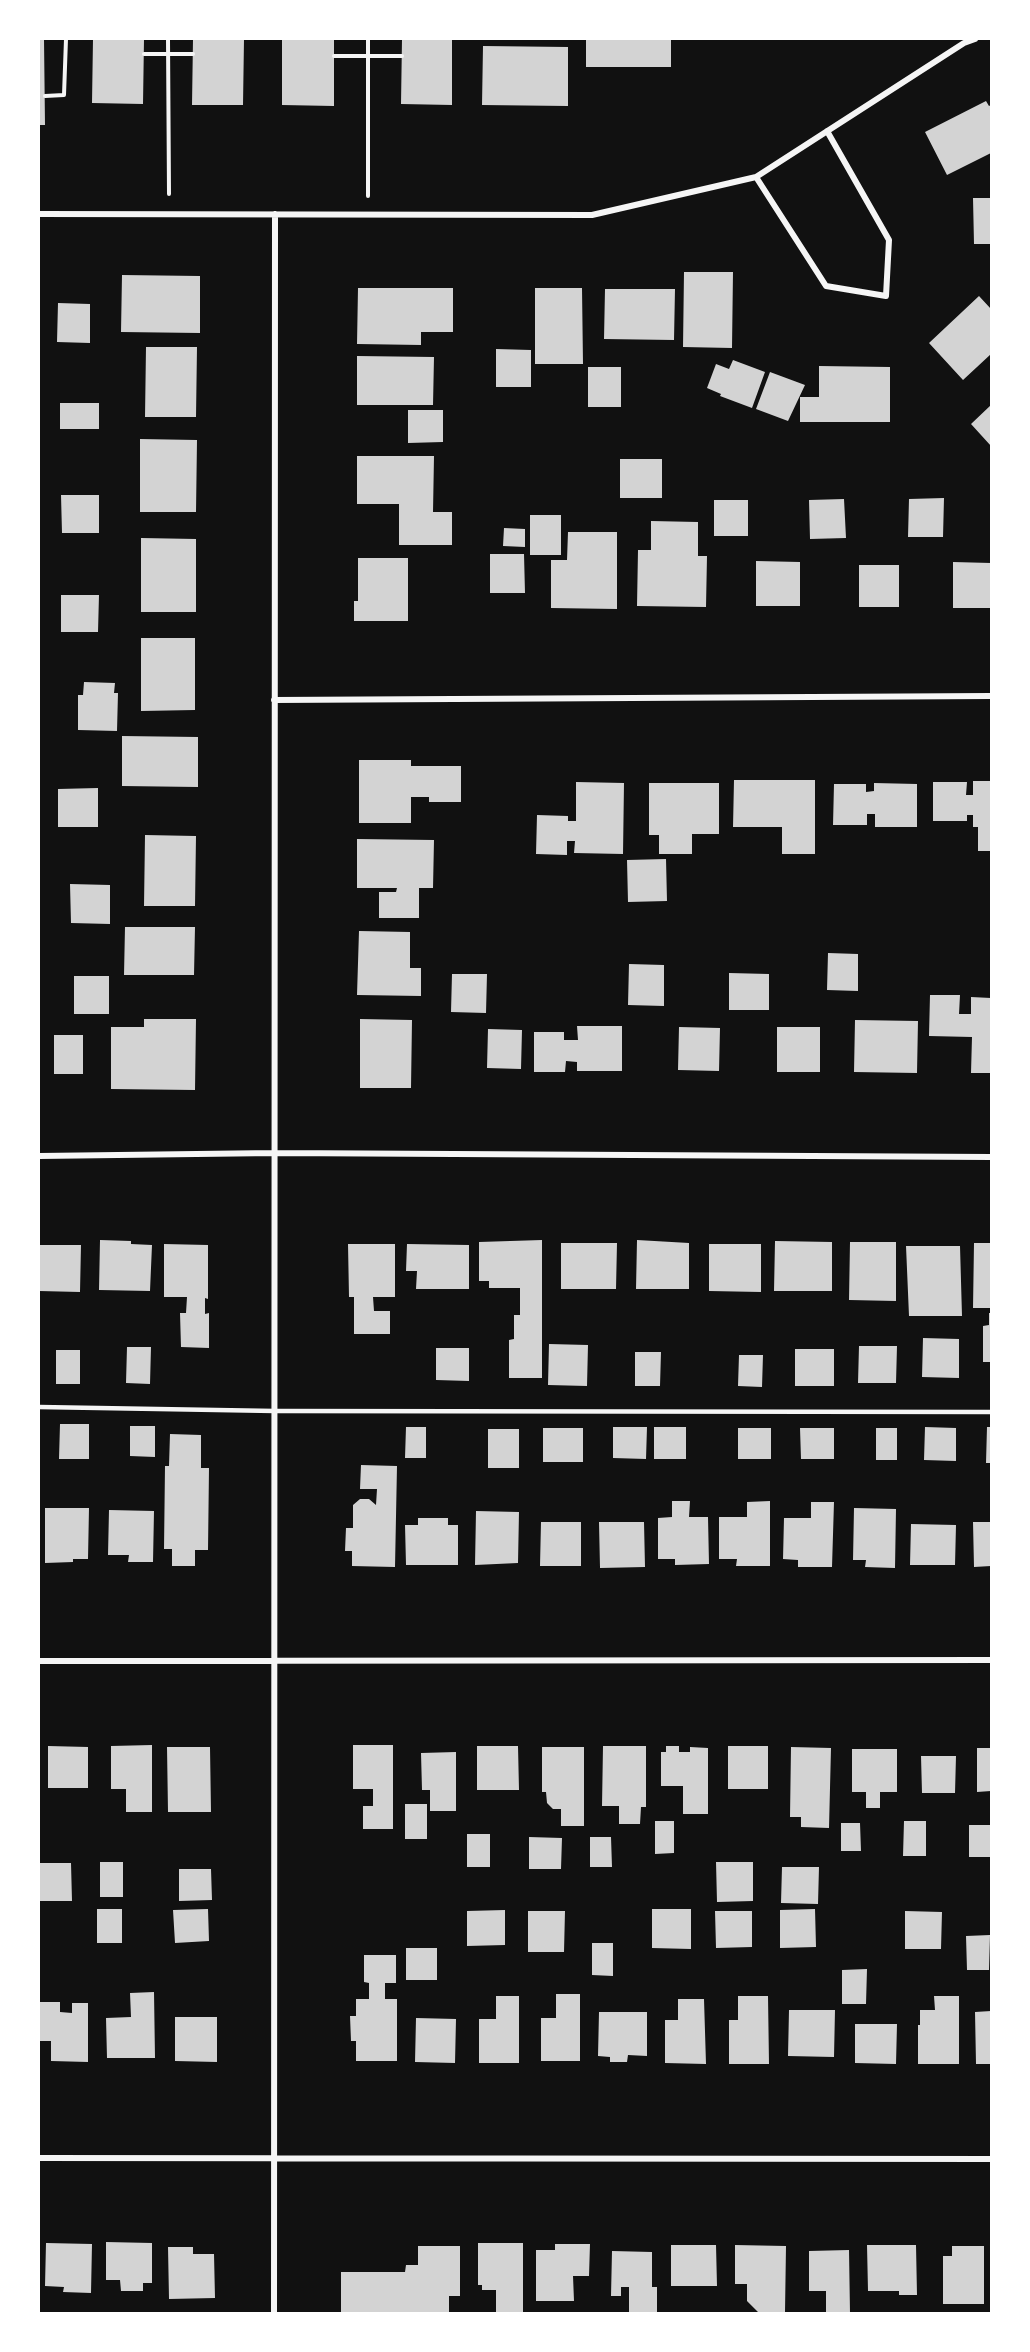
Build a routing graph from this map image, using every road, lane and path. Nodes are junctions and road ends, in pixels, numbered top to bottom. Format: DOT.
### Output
graph roads {
  1 [pos="66,39"];
  2 [pos="168,39"];
  3 [pos="368,39"];
  4 [pos="975,39"];
  5 [pos="144,54"];
  6 [pos="193,54"];
  7 [pos="168,55"];
  8 [pos="334,56"];
  9 [pos="402,56"];
  10 [pos="368,57"];
  11 [pos="45,96"];
  12 [pos="827,131"];
  13 [pos="756,177"];
  14 [pos="39,214"];
  15 [pos="169,214"];
  16 [pos="275,214"];
  17 [pos="368,214"];
  18 [pos="991,696"];
  19 [pos="274,700"];
  20 [pos="275,1153"];
  21 [pos="39,1156"];
  22 [pos="991,1158"];
  23 [pos="39,1407"];
  24 [pos="275,1411"];
  25 [pos="991,1412"];
  26 [pos="991,1660"];
  27 [pos="39,1661"];
  28 [pos="273,1661"];
  29 [pos="39,2158"];
  30 [pos="274,2158"];
  31 [pos="991,2159"];
  32 [pos="274,2313"];
  1 -- 11 [label="path"];
  2 -- 7 [label="path"];
  3 -- 10 [label="path"];
  4 -- 12 [label="street"];
  5 -- 7 [label="path"];
  6 -- 7 [label="path"];
  7 -- 15 [label="path"];
  8 -- 10 [label="path"];
  9 -- 10 [label="path"];
  10 -- 17 [label="path"];
  12 -- 13 [label="street"];
  12 -- 13 [label="street"];
  13 -- 17 [label="street"];
  14 -- 15 [label="street"];
  15 -- 16 [label="street"];
  16 -- 17 [label="street"];
  16 -- 19 [label="street"];
  18 -- 19 [label="street"];
  19 -- 20 [label="street"];
  20 -- 21 [label="street"];
  20 -- 22 [label="street"];
  20 -- 24 [label="street"];
  23 -- 24 [label="lane"];
  24 -- 25 [label="lane"];
  24 -- 28 [label="street"];
  26 -- 28 [label="street"];
  27 -- 28 [label="street"];
  28 -- 30 [label="street"];
  29 -- 30 [label="street"];
  30 -- 31 [label="street"];
  30 -- 32 [label="street"];
}
